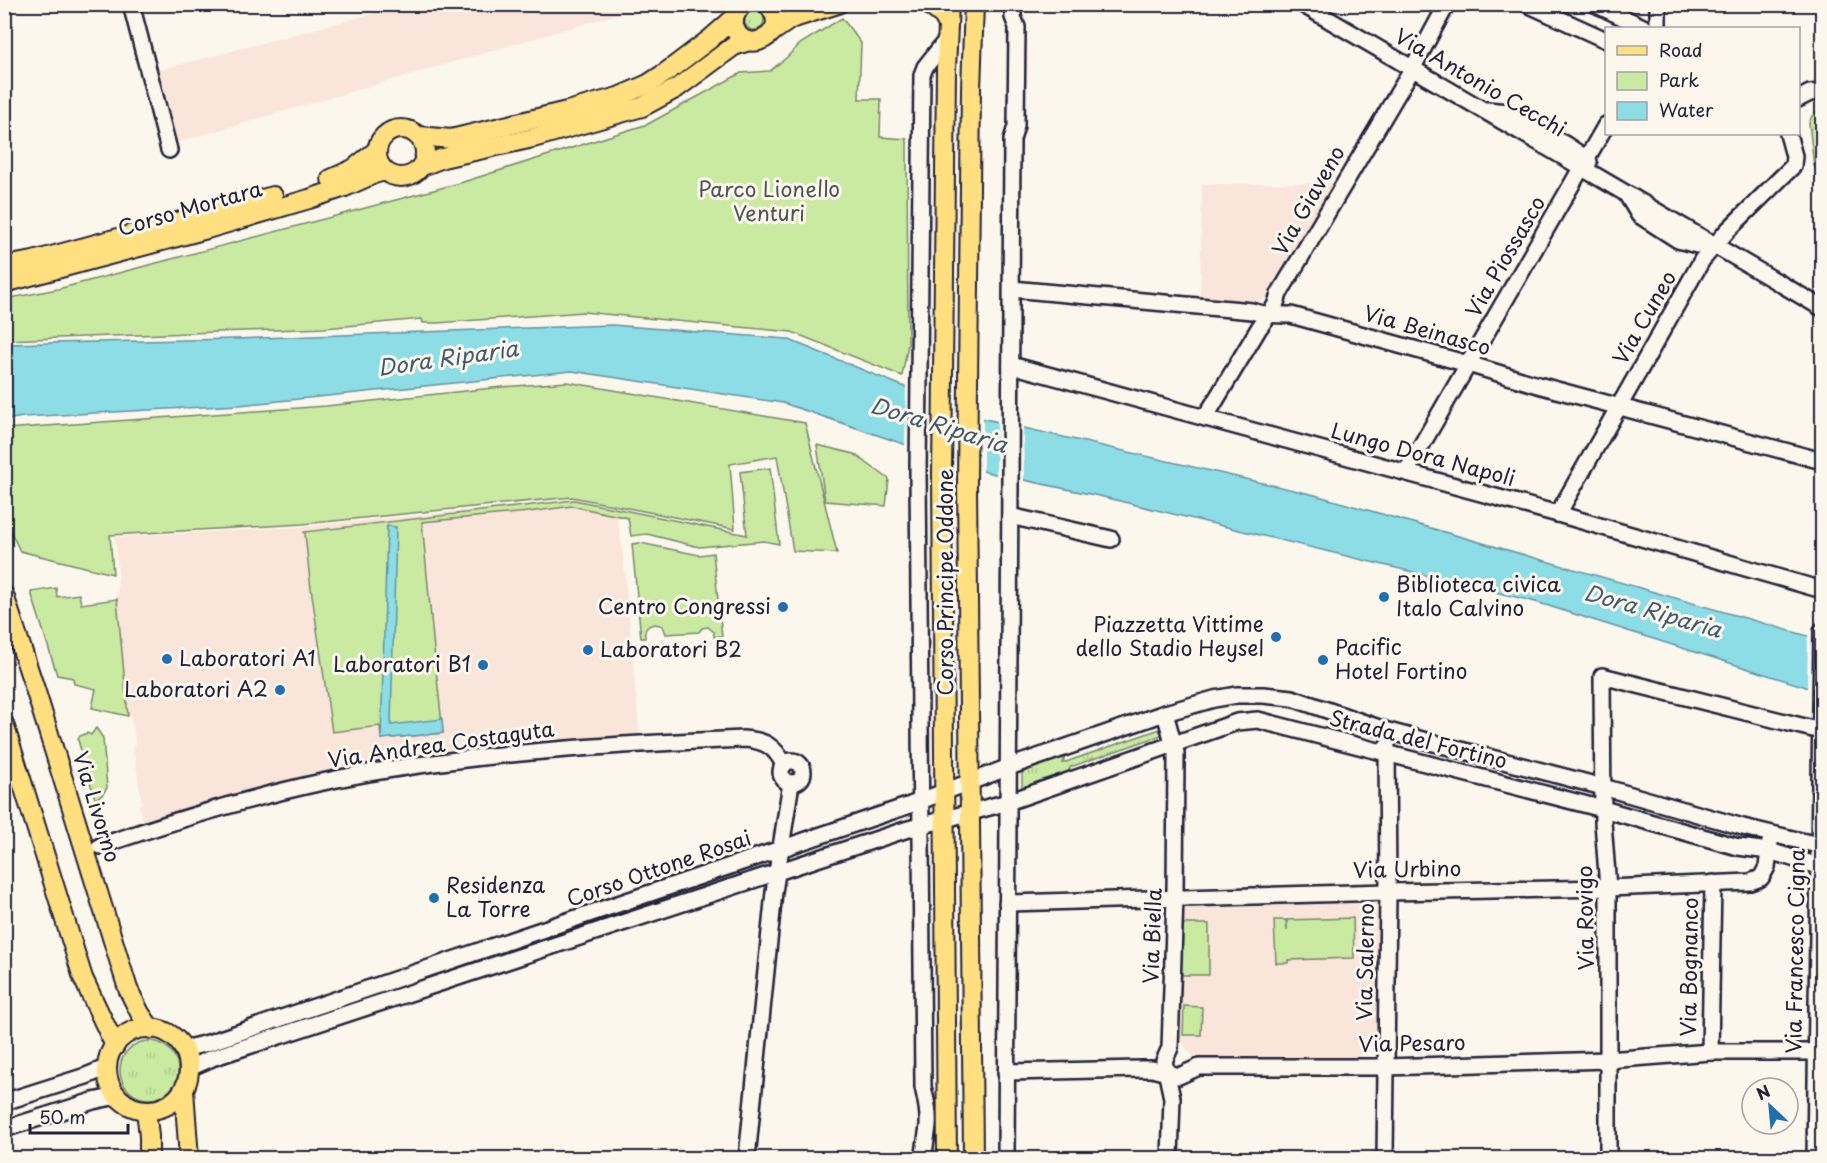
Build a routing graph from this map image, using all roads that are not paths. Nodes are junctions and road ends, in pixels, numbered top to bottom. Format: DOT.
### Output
graph roads {
  1 [pos="131,4"];
  2 [pos="801,4"];
  3 [pos="838,4"];
  4 [pos="928,4"];
  5 [pos="949,4"];
  6 [pos="974,4"];
  7 [pos="1013,4"];
  8 [pos="1302,4"];
  9 [pos="1447,4"];
  10 [pos="1527,4"];
  11 [pos="1595,4"];
  12 [pos="1658,4"];
  13 [pos="738,11"];
  14 [pos="770,13"];
  15 [pos="1644,27"];
  16 [pos="1658,27"];
  17 [pos="948,32"];
  18 [pos="1605,40"];
  19 [pos="749,41"];
  20 [pos="1412,68"];
  21 [pos="1822,92"];
  22 [pos="1800,98"];
  23 [pos="1605,127"];
  24 [pos="1788,135"];
  25 [pos="419,136"];
  26 [pos="169,150"];
  27 [pos="376,150"];
  28 [pos="1584,163"];
  29 [pos="422,166"];
  30 [pos="385,171"];
  31 [pos="1715,245"];
  32 [pos="4,266"];
  33 [pos="4,283"];
  34 [pos="1012,289"];
  35 [pos="1822,308"];
  36 [pos="1268,315"];
  37 [pos="1468,364"];
  38 [pos="1011,365"];
  39 [pos="1619,406"];
  40 [pos="1205,418"];
  41 [pos="1822,461"];
  42 [pos="1406,472"];
  43 [pos="1558,514"];
  44 [pos="1010,516"];
  45 [pos="1111,539"];
  46 [pos="1822,590"];
  47 [pos="4,595"];
  48 [pos="1822,631"];
  49 [pos="1821,709"];
  50 [pos="1165,713"];
  51 [pos="4,724"];
  52 [pos="1388,731"];
  53 [pos="1821,731"];
  54 [pos="1174,745"];
  55 [pos="1387,753"];
  56 [pos="1009,766"];
  57 [pos="970,782"];
  58 [pos="1603,787"];
  59 [pos="945,792"];
  60 [pos="922,801"];
  61 [pos="1008,802"];
  62 [pos="1603,809"];
  63 [pos="970,813"];
  64 [pos="945,819"];
  65 [pos="922,825"];
  66 [pos="1772,833"];
  67 [pos="1820,845"];
  68 [pos="100,846"];
  69 [pos="781,849"];
  70 [pos="1769,851"];
  71 [pos="1820,866"];
  72 [pos="777,873"];
  73 [pos="1713,883"];
  74 [pos="1608,888"];
  75 [pos="1388,891"];
  76 [pos="1176,897"];
  77 [pos="1007,903"];
  78 [pos="151,1029"];
  79 [pos="115,1046"];
  80 [pos="183,1049"];
  81 [pos="1710,1052"];
  82 [pos="1819,1052"];
  83 [pos="1608,1060"];
  84 [pos="108,1067"];
  85 [pos="1386,1067"];
  86 [pos="189,1068"];
  87 [pos="1006,1072"];
  88 [pos="1167,1073"];
  89 [pos="183,1090"];
  90 [pos="117,1096"];
  91 [pos="4,1102"];
  92 [pos="146,1110"];
  93 [pos="4,1129"];
  94 [pos="149,1158"];
  95 [pos="189,1158"];
  96 [pos="747,1158"];
  97 [pos="924,1158"];
  98 [pos="947,1158"];
  99 [pos="973,1158"];
  100 [pos="1006,1158"];
  101 [pos="1170,1158"];
  102 [pos="1385,1158"];
  103 [pos="1608,1158"];
  104 [pos="1815,1158"];
  1 -- 26 [label="street"];
  2 -- 14 [label="main road"];
  3 -- 14 [label="main road"];
  4 -- 17 [label="main road"];
  5 -- 17 [label="main road, Corso Principe Oddone"];
  6 -- 57 [label="main road, Corso Principe Oddone"];
  7 -- 34 [label="street"];
  8 -- 20 [label="street, Via Antonio Cecchi"];
  9 -- 20 [label="street, Via Giaveno"];
  10 -- 18 [label="street"];
  11 -- 15 [label="street"];
  12 -- 16 [label="street"];
  13 -- 19 [label="main road"];
  13 -- 25 [label="main road"];
  14 -- 19 [label="main road"];
  17 -- 59 [label="main road, Corso Principe Oddone"];
  17 -- 60 [label="street, Corso Principe Oddone"];
  19 -- 29 [label="main road"];
  20 -- 28 [label="street, Via Antonio Cecchi"];
  20 -- 36 [label="street, Via Giaveno"];
  21 -- 22 [label="street"];
  23 -- 28 [label="street, Via Piossasco"];
  24 -- 31 [label="street, Via Cuneo"];
  25 -- 27 [label="main road"];
  25 -- 29 [label="main road"];
  27 -- 30 [label="main road"];
  27 -- 32 [label="main road, Corso Mortara"];
  28 -- 31 [label="street, Via Antonio Cecchi"];
  28 -- 37 [label="street, Via Piossasco"];
  29 -- 30 [label="main road"];
  30 -- 33 [label="main road, Corso Mortara"];
  31 -- 35 [label="street"];
  31 -- 39 [label="street, Via Cuneo"];
  34 -- 36 [label="street, Via Beinasco"];
  34 -- 38 [label="street"];
  36 -- 37 [label="street, Via Beinasco"];
  36 -- 40 [label="street, Via Giaveno"];
  37 -- 39 [label="street, Via Beinasco"];
  37 -- 42 [label="street, Via Piossasco"];
  38 -- 40 [label="street, Lungo Dora Napoli"];
  38 -- 44 [label="street"];
  39 -- 41 [label="street, Via Beinasco"];
  39 -- 43 [label="street, Via Cuneo"];
  40 -- 42 [label="street, Lungo Dora Napoli"];
  42 -- 43 [label="street, Lungo Dora Napoli"];
  43 -- 46 [label="street, Lungo Dora Napoli"];
  44 -- 45 [label="street"];
  44 -- 56 [label="street"];
  47 -- 78 [label="main road, Via Livorno"];
  48 -- 49 [label="street, Via Francesco Cigna"];
  49 -- 53 [label="street, Via Francesco Cigna"];
  50 -- 52 [label="street, Strada del Fortino"];
  50 -- 54 [label="street, Via Biella"];
  50 -- 56 [label="street, Strada del Fortino"];
  51 -- 79 [label="main road"];
  52 -- 55 [label="street, Via Salerno"];
  52 -- 58 [label="street, Strada del Fortino"];
  53 -- 58 [label="street, Via Rovigo"];
  53 -- 67 [label="street, Via Francesco Cigna"];
  54 -- 55 [label="street, Strada del Fortino"];
  54 -- 61 [label="street, Strada del Fortino"];
  54 -- 76 [label="street, Via Biella"];
  55 -- 62 [label="street, Strada del Fortino"];
  55 -- 75 [label="street, Via Salerno"];
  56 -- 57 [label="street, Corso Ottone Rosai"];
  56 -- 61 [label="street"];
  57 -- 59 [label="street, Corso Ottone Rosai"];
  57 -- 63 [label="main road, Corso Principe Oddone"];
  58 -- 62 [label="street, Via Rovigo"];
  58 -- 66 [label="street, Strada del Fortino"];
  59 -- 60 [label="street, Corso Ottone Rosai"];
  59 -- 64 [label="main road, Corso Principe Oddone"];
  60 -- 65 [label="street, Corso Principe Oddone"];
  60 -- 69 [label="street, Corso Ottone Rosai"];
  61 -- 63 [label="street, Corso Ottone Rosai"];
  61 -- 77 [label="street"];
  62 -- 70 [label="street, Strada del Fortino"];
  62 -- 74 [label="street, Via Rovigo"];
  63 -- 64 [label="street, Corso Ottone Rosai"];
  63 -- 99 [label="main road, Corso Principe Oddone"];
  64 -- 65 [label="street, Corso Ottone Rosai"];
  64 -- 98 [label="main road, Corso Principe Oddone"];
  65 -- 72 [label="street, Corso Ottone Rosai"];
  65 -- 97 [label="street, Corso Principe Oddone"];
  66 -- 67 [label="street, Strada del Fortino"];
  66 -- 70 [label="street, Via Urbino"];
  67 -- 71 [label="street, Via Francesco Cigna"];
  68 -- 69 [label="street, Via Andrea Costaguta"];
  69 -- 72 [label="street"];
  69 -- 80 [label="street, Corso Ottone Rosai"];
  70 -- 71 [label="street, Strada del Fortino"];
  70 -- 73 [label="street, Via Urbino"];
  71 -- 82 [label="street, Via Francesco Cigna"];
  72 -- 86 [label="street, Corso Ottone Rosai"];
  72 -- 96 [label="street"];
  73 -- 74 [label="street, Via Urbino"];
  73 -- 81 [label="street, Via Bognanco"];
  74 -- 75 [label="street, Via Urbino"];
  74 -- 83 [label="street, Via Rovigo"];
  75 -- 76 [label="street, Via Urbino"];
  75 -- 85 [label="street, Via Salerno"];
  76 -- 77 [label="street, Via Urbino"];
  76 -- 88 [label="street, Via Biella"];
  77 -- 87 [label="street"];
  78 -- 79 [label="main road"];
  78 -- 80 [label="main road"];
  79 -- 84 [label="main road"];
  80 -- 86 [label="main road"];
  81 -- 82 [label="street, Via Pesaro"];
  81 -- 83 [label="street, Via Pesaro"];
  82 -- 104 [label="street, Via Francesco Cigna"];
  83 -- 85 [label="street, Via Pesaro"];
  83 -- 103 [label="street, Via Rovigo"];
  84 -- 90 [label="main road"];
  84 -- 91 [label="street"];
  85 -- 88 [label="street, Via Pesaro"];
  85 -- 102 [label="street, Via Salerno"];
  86 -- 89 [label="main road"];
  87 -- 88 [label="street, Via Pesaro"];
  87 -- 100 [label="street"];
  88 -- 101 [label="street, Via Biella"];
  89 -- 92 [label="main road"];
  89 -- 95 [label="main road"];
  90 -- 92 [label="main road"];
  90 -- 93 [label="street"];
  92 -- 94 [label="main road"];
}
